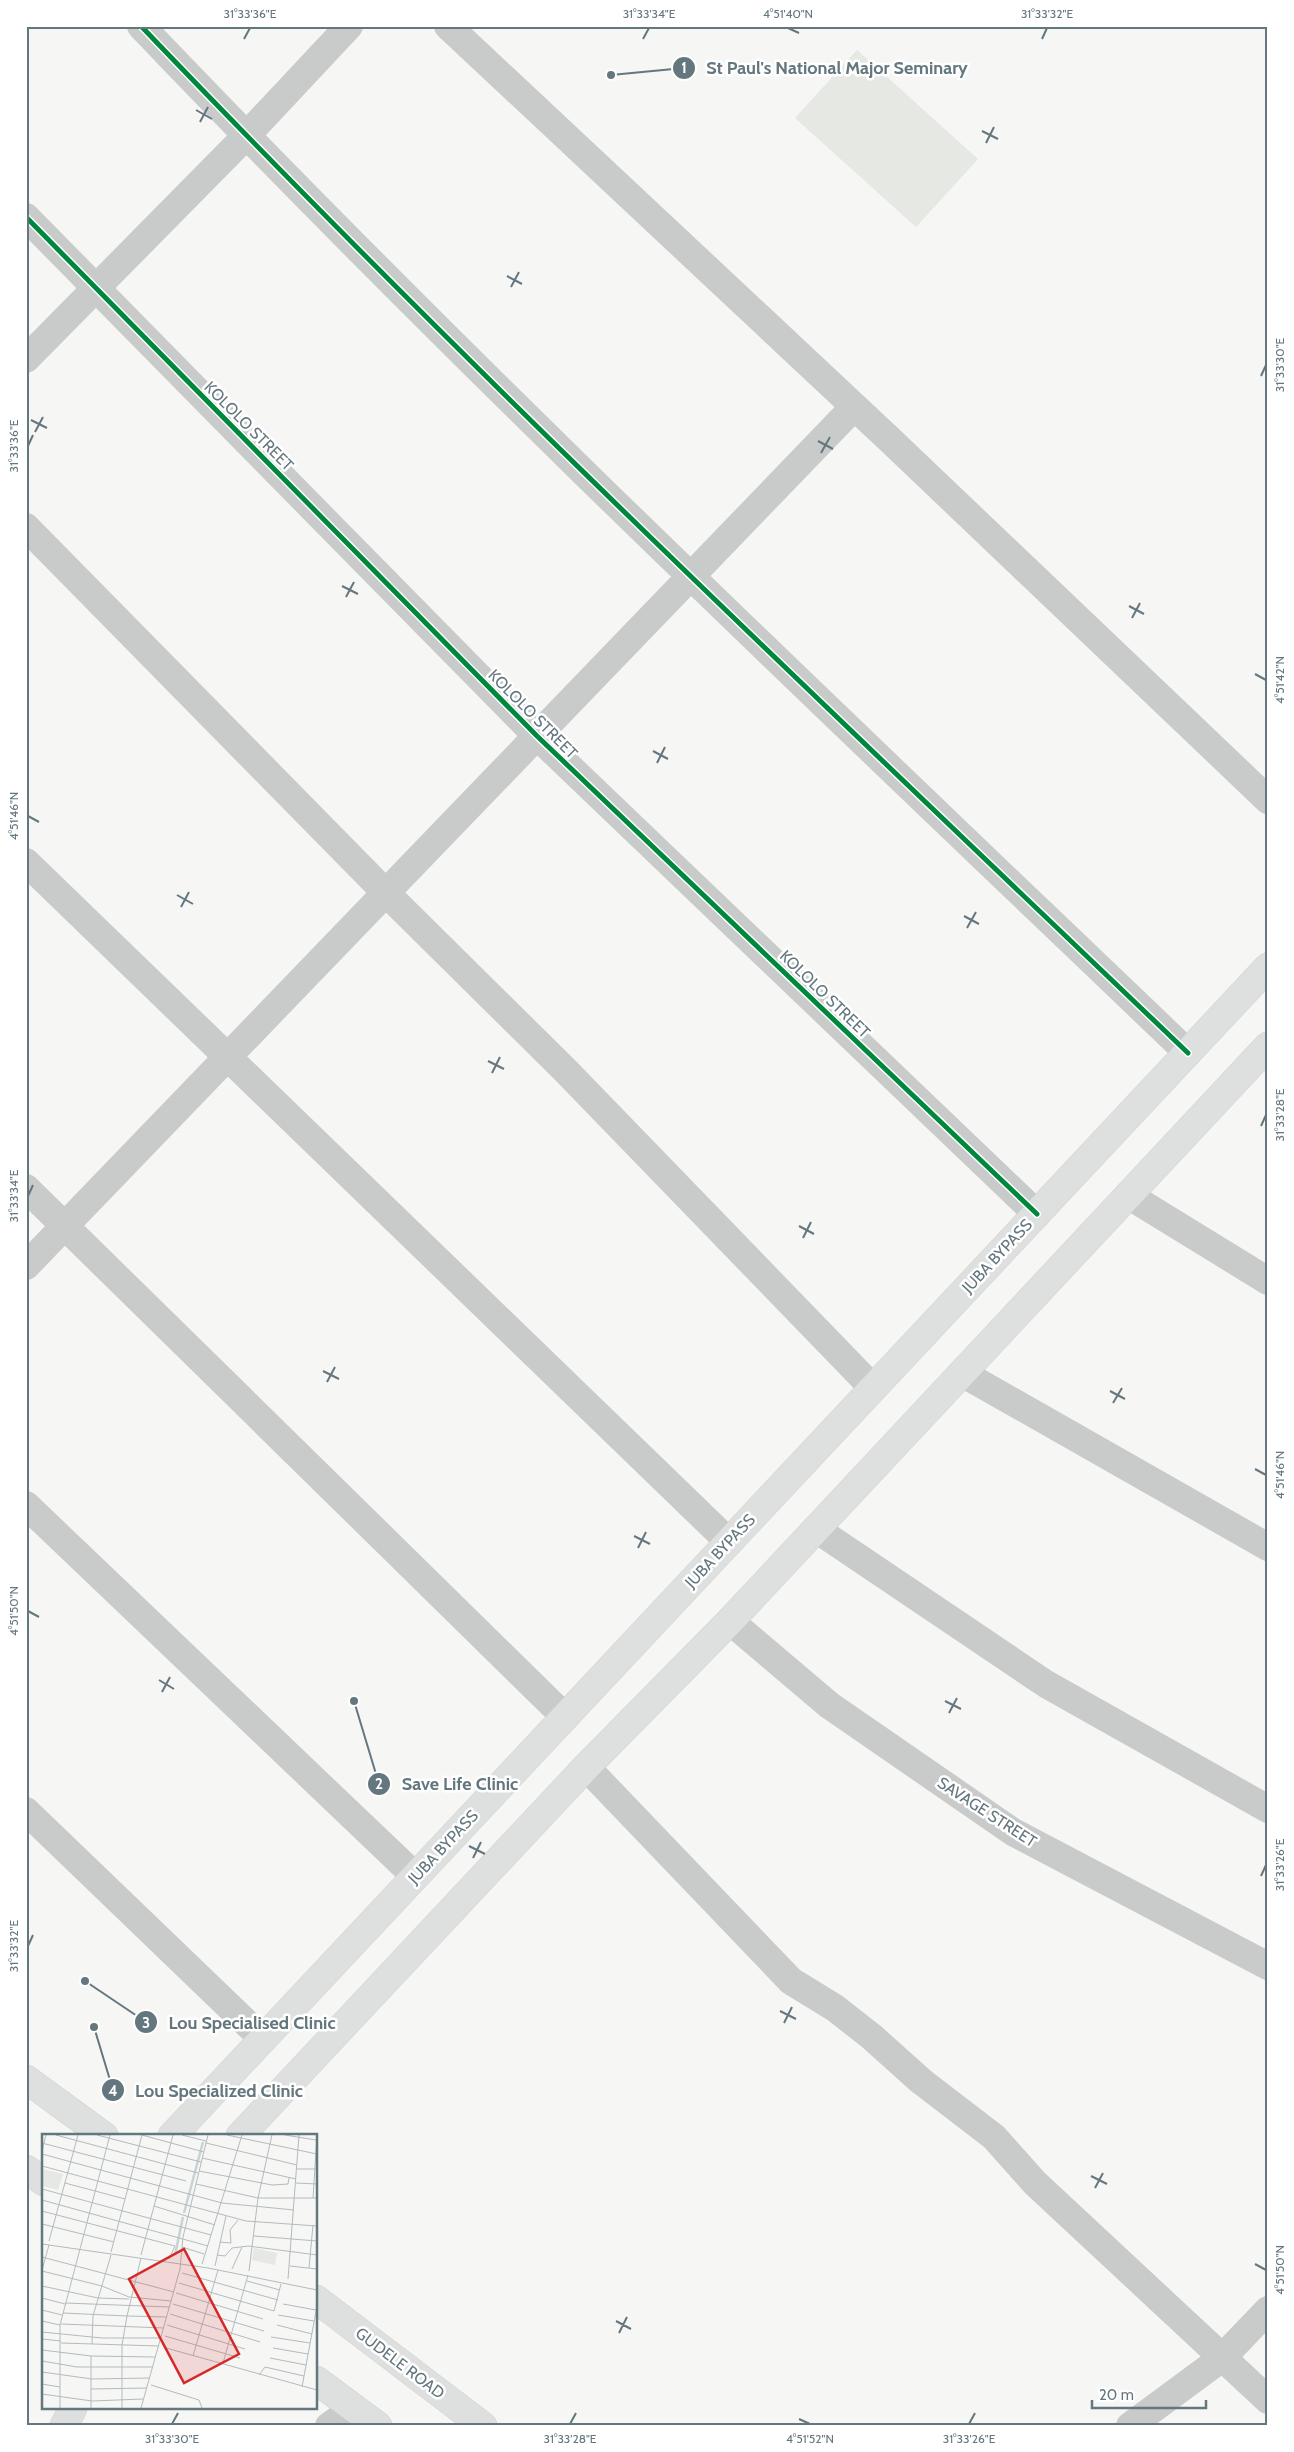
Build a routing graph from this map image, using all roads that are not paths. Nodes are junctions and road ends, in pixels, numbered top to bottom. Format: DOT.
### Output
graph roads {
  1 [pos="141,26"];
  2 [pos="349,26"];
  3 [pos="448,26"];
  4 [pos="246,136"];
  5 [pos="26,217"];
  6 [pos="96,289"];
  7 [pos="26,359"];
  8 [pos="854,407"];
  9 [pos="26,527"];
  10 [pos="690,577"];
  11 [pos="537,736"];
  12 [pos="1268,800"];
  13 [pos="26,862"];
  14 [pos="386,893"];
  15 [pos="1268,967"];
  16 [pos="1268,1046"];
  17 [pos="1188,1053"];
  18 [pos="228,1057"];
  19 [pos="26,1188"];
  20 [pos="1128,1195"];
  21 [pos="1037,1214"];
  22 [pos="65,1226"];
  23 [pos="26,1266"];
  24 [pos="1268,1281"];
  25 [pos="962,1373"];
  26 [pos="873,1388"];
  27 [pos="26,1505"];
  28 [pos="816,1529"];
  29 [pos="729,1542"];
  30 [pos="1268,1547"];
  31 [pos="730,1621"];
  32 [pos="565,1717"];
  33 [pos="586,1767"];
  34 [pos="1268,1808"];
  35 [pos="26,1811"];
  36 [pos="415,1876"];
  37 [pos="1268,1966"];
  38 [pos="263,2039"];
  39 [pos="26,2079"];
  40 [pos="101,2134"];
  41 [pos="174,2134"];
  42 [pos="242,2134"];
  43 [pos="26,2169"];
  44 [pos="42,2181"];
  45 [pos="318,2301"];
  46 [pos="1268,2310"];
  47 [pos="1222,2358"];
  48 [pos="318,2381"];
  49 [pos="1268,2400"];
  50 [pos="354,2408"];
  51 [pos="72,2410"];
  52 [pos="64,2426"];
  53 [pos="329,2426"];
  54 [pos="378,2426"];
  55 [pos="483,2426"];
  56 [pos="1130,2426"];
  1 -- 4 [label="street"];
  2 -- 4 [label="street"];
  3 -- 8 [label="street"];
  4 -- 6 [label="street"];
  4 -- 10 [label="street"];
  5 -- 6 [label="street, KOLOLO STREET"];
  6 -- 7 [label="street"];
  6 -- 11 [label="street, KOLOLO STREET"];
  8 -- 10 [label="street"];
  8 -- 12 [label="street"];
  9 -- 14 [label="street"];
  10 -- 11 [label="street"];
  10 -- 17 [label="street"];
  11 -- 14 [label="street"];
  11 -- 21 [label="street, KOLOLO STREET"];
  13 -- 18 [label="street"];
  14 -- 18 [label="street"];
  14 -- 26 [label="street"];
  15 -- 17 [label="main road, JUBA BYPASS"];
  16 -- 20 [label="main road"];
  17 -- 21 [label="main road, JUBA BYPASS"];
  18 -- 22 [label="street"];
  18 -- 29 [label="street"];
  19 -- 22 [label="street"];
  20 -- 24 [label="street"];
  20 -- 25 [label="main road"];
  21 -- 26 [label="main road, JUBA BYPASS"];
  22 -- 23 [label="street"];
  22 -- 32 [label="street"];
  25 -- 28 [label="main road"];
  25 -- 30 [label="street"];
  26 -- 29 [label="main road, JUBA BYPASS"];
  27 -- 36 [label="street"];
  28 -- 31 [label="main road"];
  28 -- 34 [label="street"];
  29 -- 32 [label="main road, JUBA BYPASS"];
  31 -- 33 [label="main road"];
  31 -- 37 [label="street, SAVAGE STREET"];
  32 -- 36 [label="main road, JUBA BYPASS"];
  33 -- 42 [label="main road"];
  33 -- 47 [label="street"];
  35 -- 38 [label="street"];
  36 -- 38 [label="main road, JUBA BYPASS"];
  38 -- 41 [label="main road, JUBA BYPASS"];
  39 -- 40 [label="main road"];
  43 -- 44 [label="main road"];
  45 -- 55 [label="main road, GUDELE ROAD"];
  46 -- 47 [label="street"];
  47 -- 49 [label="street"];
  47 -- 56 [label="street"];
  48 -- 50 [label="main road"];
  50 -- 53 [label="street"];
  50 -- 54 [label="main road"];
  51 -- 52 [label="main road"];
}
